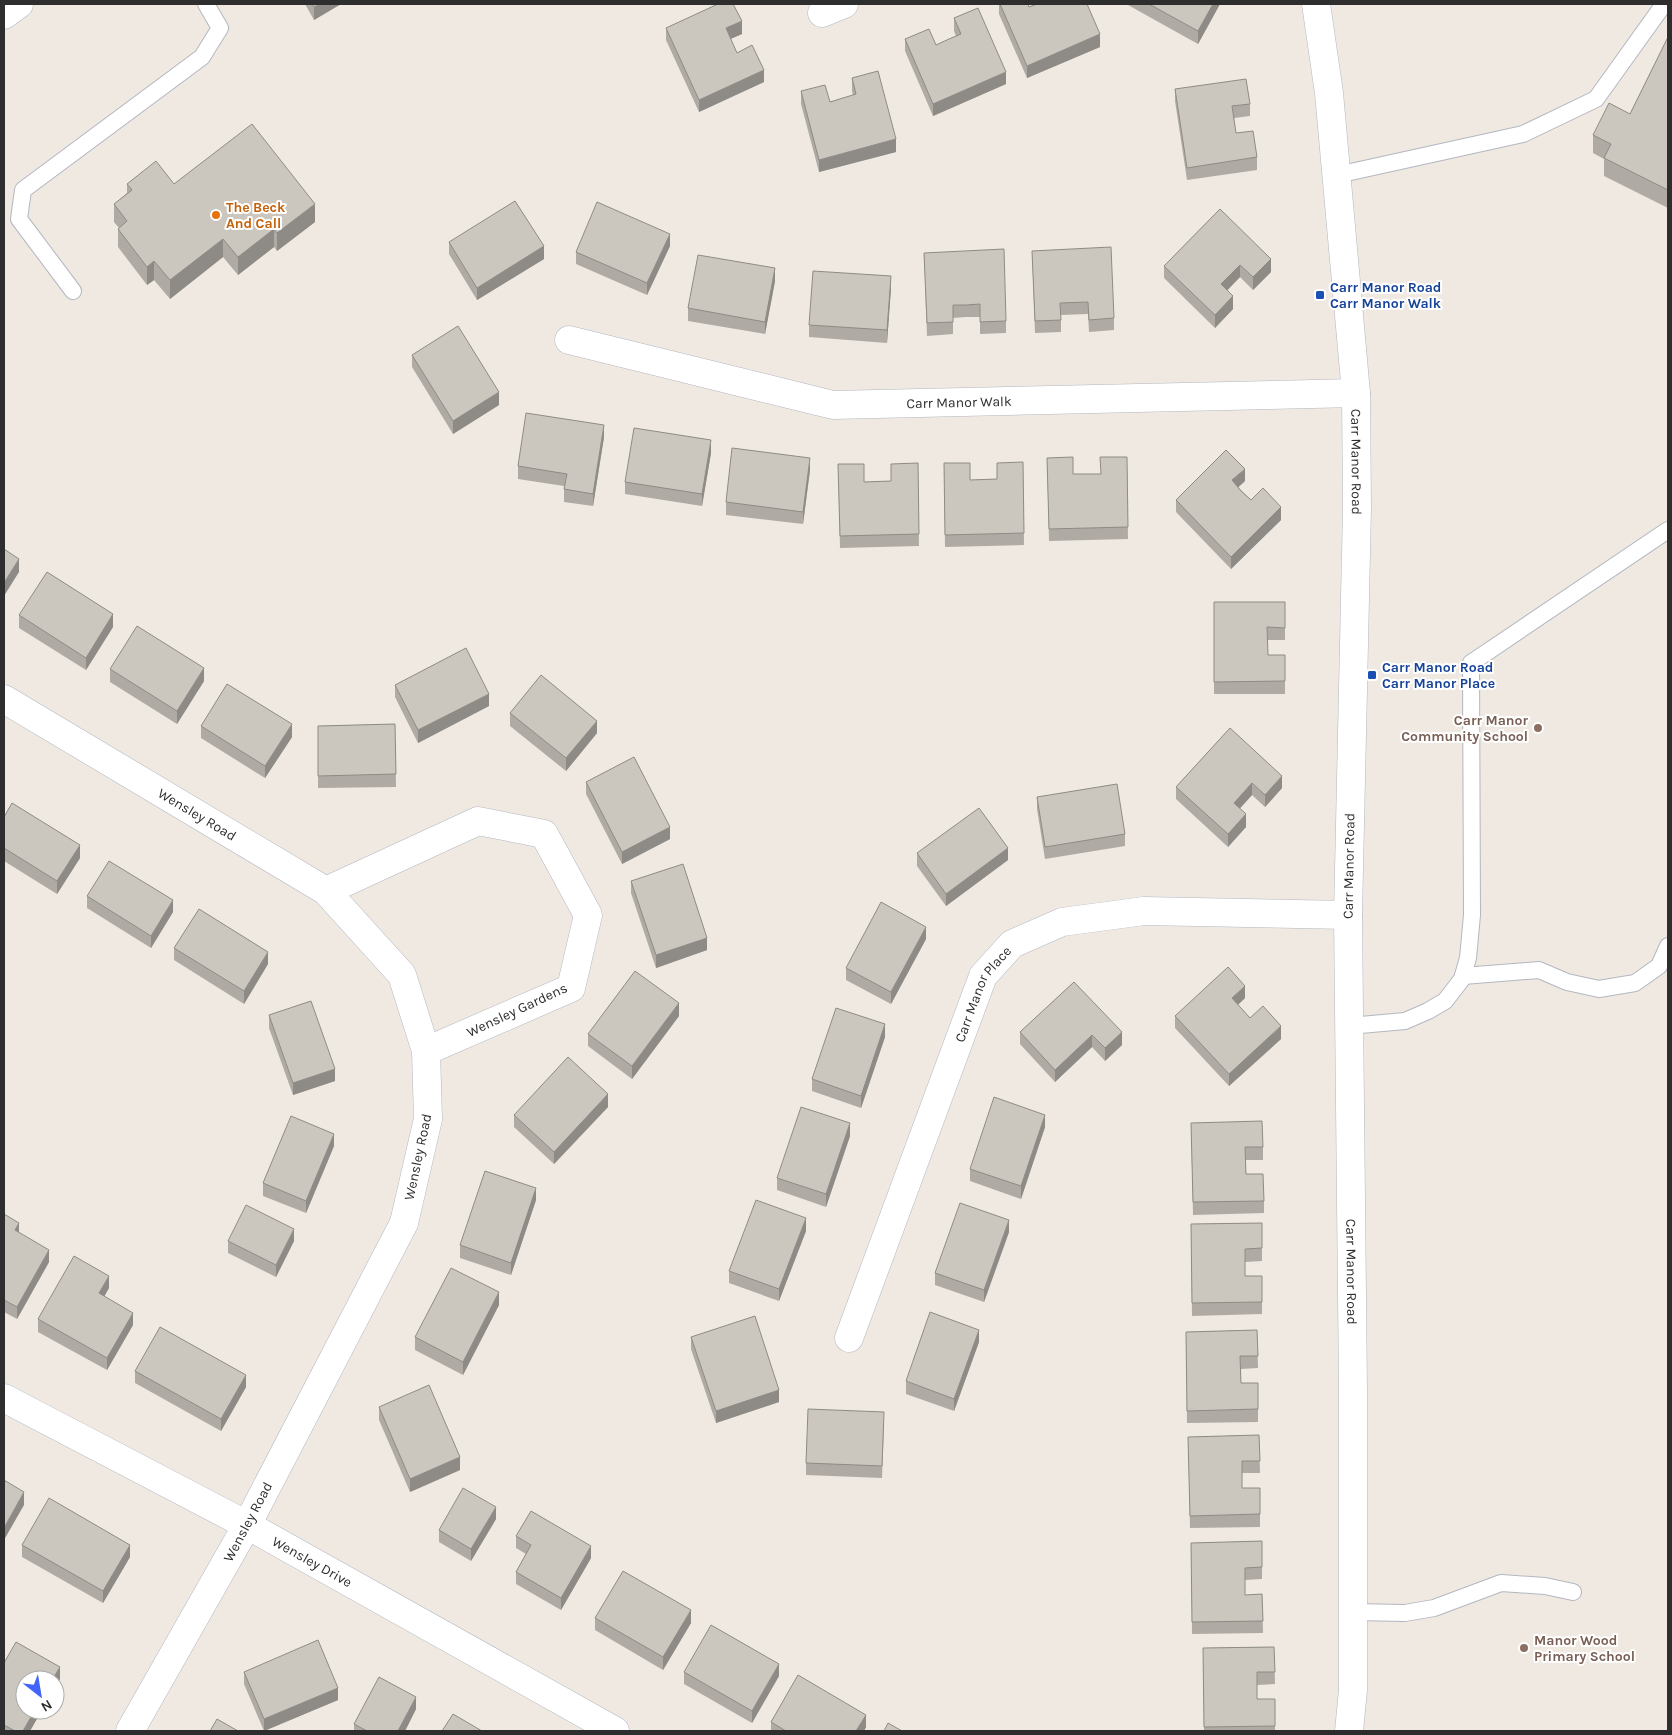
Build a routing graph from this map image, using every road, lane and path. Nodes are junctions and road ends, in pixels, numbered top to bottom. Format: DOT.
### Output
graph roads {
  1 [pos="19,4"];
  2 [pos="206,4"];
  3 [pos="1316,4"];
  4 [pos="1664,4"];
  5 [pos="4,14"];
  6 [pos="1337,175"];
  7 [pos="73,291"];
  8 [pos="569,340"];
  9 [pos="1356,393"];
  10 [pos="1668,530"];
  11 [pos="4,699"];
  12 [pos="326,890"];
  13 [pos="1348,914"];
  14 [pos="1668,946"];
  15 [pos="1463,976"];
  16 [pos="1349,1026"];
  17 [pos="426,1051"];
  18 [pos="849,1338"];
  19 [pos="4,1398"];
  20 [pos="247,1525"];
  21 [pos="1573,1592"];
  22 [pos="1353,1612"];
  23 [pos="130,1731"];
  24 [pos="615,1731"];
  25 [pos="1349,1731"];
  1 -- 5 [label="street"];
  2 -- 7 [label="lane"];
  3 -- 6 [label="street, Carr Manor Road"];
  4 -- 6 [label="lane"];
  6 -- 9 [label="street, Carr Manor Road"];
  8 -- 9 [label="street, Carr Manor Walk"];
  9 -- 13 [label="street, Carr Manor Road"];
  10 -- 15 [label="lane"];
  11 -- 12 [label="street, Wensley Road"];
  12 -- 17 [label="street, Wensley Road"];
  12 -- 17 [label="street, Wensley Gardens"];
  13 -- 16 [label="street, Carr Manor Road"];
  13 -- 18 [label="street, Carr Manor Place"];
  14 -- 15 [label="lane"];
  15 -- 16 [label="lane"];
  16 -- 22 [label="street, Carr Manor Road"];
  17 -- 20 [label="street, Wensley Road"];
  19 -- 20 [label="street, Wensley Drive"];
  20 -- 23 [label="street, Wensley Road"];
  20 -- 24 [label="street, Wensley Drive"];
  21 -- 22 [label="lane"];
  22 -- 25 [label="street, Carr Manor Road"];
}
